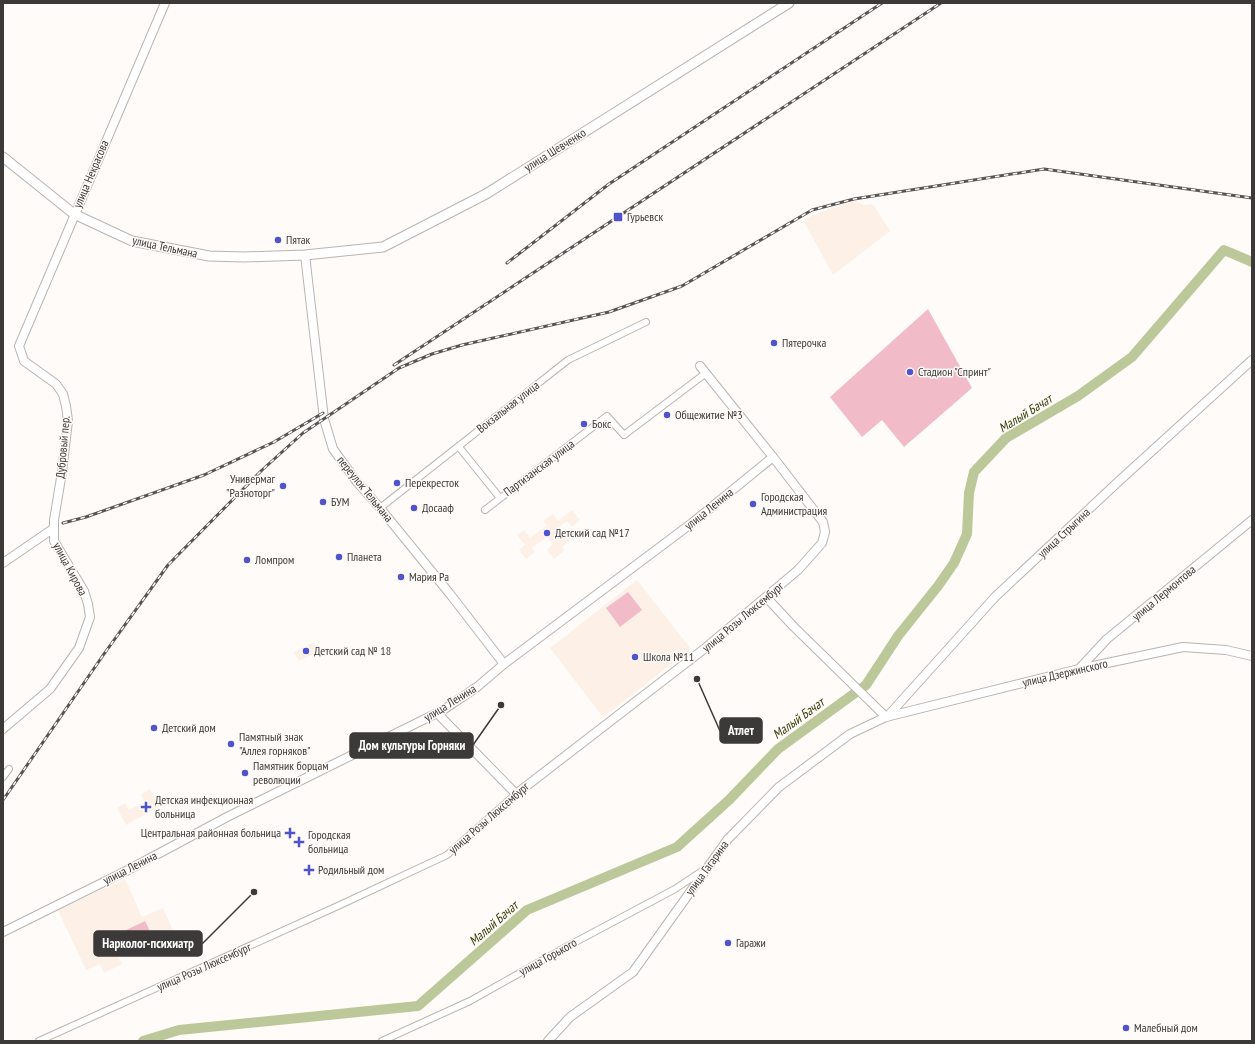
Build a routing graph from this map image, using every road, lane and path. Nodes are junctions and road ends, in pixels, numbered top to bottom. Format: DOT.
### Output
graph roads {
  1 [pos="165,3"];
  2 [pos="789,3"];
  3 [pos="3,157"];
  4 [pos="74,214"];
  5 [pos="305,255"];
  6 [pos="646,322"];
  7 [pos="19,346"];
  8 [pos="1252,360"];
  9 [pos="703,369"];
  10 [pos="458,446"];
  11 [pos="773,457"];
  12 [pos="500,498"];
  13 [pos="380,508"];
  14 [pos="485,510"];
  15 [pos="1252,520"];
  16 [pos="54,524"];
  17 [pos="3,563"];
  18 [pos="766,597"];
  19 [pos="1248,655"];
  20 [pos="504,664"];
  21 [pos="1079,669"];
  22 [pos="437,713"];
  23 [pos="886,717"];
  24 [pos="3,729"];
  25 [pos="8,769"];
  26 [pos="3,777"];
  27 [pos="516,794"];
  28 [pos="709,866"];
  29 [pos="3,932"];
  30 [pos="39,1041"];
  31 [pos="382,1041"];
  32 [pos="548,1041"];
  1 -- 4 [label="street, улица Некрасова"];
  2 -- 5 [label="main road, улица Шевченко"];
  3 -- 4 [label="main road, улица Тельмана"];
  4 -- 5 [label="main road, улица Тельмана"];
  4 -- 7 [label="street, улица Некрасова"];
  5 -- 13 [label="street, переулок Тельмана"];
  6 -- 10 [label="street, Вокзальная улица"];
  7 -- 16 [label="street, Дубровый пер."];
  8 -- 23 [label="street, улица Стрыгина"];
  9 -- 11 [label="street"];
  9 -- 12 [label="street, Партизанская улица"];
  10 -- 12 [label="street"];
  10 -- 13 [label="street, Вокзальная улица"];
  11 -- 18 [label="street, улица Розы Люксембург"];
  11 -- 20 [label="street, улица Ленина"];
  12 -- 14 [label="street, Партизанская улица"];
  13 -- 20 [label="street, переулок Тельмана"];
  15 -- 21 [label="street, улица Лермонтова"];
  16 -- 17 [label="street"];
  16 -- 24 [label="street, улица Кирова"];
  18 -- 23 [label="street"];
  18 -- 27 [label="street, улица Розы Люксембург"];
  19 -- 21 [label="street, улица Дзержинского"];
  20 -- 22 [label="street, улица Ленина"];
  21 -- 23 [label="street, улица Дзержинского"];
  22 -- 27 [label="street"];
  22 -- 29 [label="street, улица Ленина"];
  23 -- 28 [label="street, улица Гагарина"];
  25 -- 26 [label="street"];
  27 -- 30 [label="street, улица Розы Люксембург"];
  28 -- 31 [label="street, улица Горького"];
  28 -- 32 [label="street, улица Гагарина"];
}
